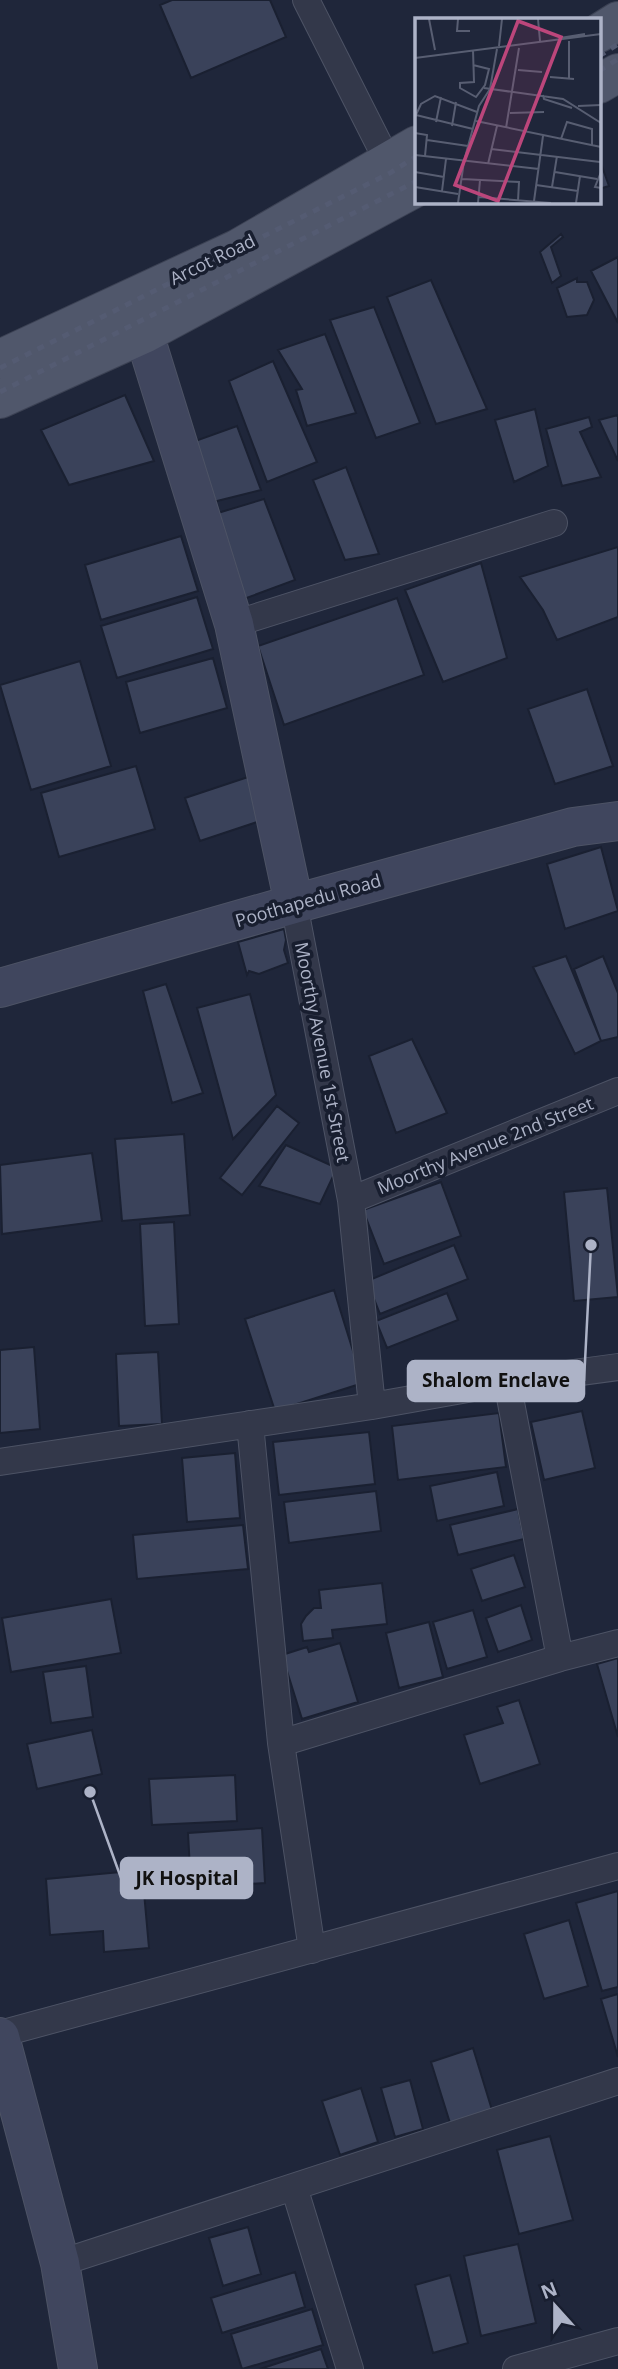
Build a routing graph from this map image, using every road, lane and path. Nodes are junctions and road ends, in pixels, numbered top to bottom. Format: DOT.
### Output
graph roads {
  1 [pos="306,0"];
  2 [pos="618,21"];
  3 [pos="600,32"];
  4 [pos="618,73"];
  5 [pos="600,83"];
  6 [pos="402,154"];
  7 [pos="415,188"];
  8 [pos="144,334"];
  9 [pos="0,359"];
  10 [pos="0,399"];
  11 [pos="554,523"];
  12 [pos="234,624"];
  13 [pos="618,821"];
  14 [pos="294,904"];
  15 [pos="0,988"];
  16 [pos="618,1091"];
  17 [pos="351,1199"];
  18 [pos="618,1367"];
  19 [pos="507,1382"];
  20 [pos="372,1406"];
  21 [pos="250,1424"];
  22 [pos="0,1462"];
  23 [pos="618,1643"];
  24 [pos="560,1658"];
  25 [pos="281,1743"];
  26 [pos="618,1866"];
  27 [pos="312,1950"];
  28 [pos="0,2036"];
  29 [pos="618,2081"];
  30 [pos="294,2187"];
  31 [pos="60,2263"];
  32 [pos="618,2341"];
  33 [pos="79,2369"];
  34 [pos="350,2369"];
  35 [pos="516,2369"];
  1 -- 6 [label="street"];
  2 -- 3 [label="main road"];
  4 -- 5 [label="main road"];
  6 -- 9 [label="main road, Arcot Road"];
  7 -- 8 [label="main road, Arcot Road"];
  8 -- 10 [label="main road, Arcot Road"];
  8 -- 12 [label="street"];
  11 -- 12 [label="street"];
  12 -- 14 [label="street"];
  13 -- 14 [label="street, Poothapedu Road"];
  14 -- 15 [label="street, Poothapedu Road"];
  14 -- 17 [label="street, Moorthy Avenue 1st Street"];
  16 -- 17 [label="street, Moorthy Avenue 2nd Street"];
  17 -- 20 [label="street, Moorthy Avenue 1st Street"];
  18 -- 19 [label="street"];
  19 -- 20 [label="street"];
  19 -- 24 [label="street"];
  20 -- 21 [label="street"];
  21 -- 22 [label="street"];
  21 -- 25 [label="street"];
  23 -- 24 [label="street"];
  24 -- 25 [label="street"];
  25 -- 27 [label="street"];
  26 -- 27 [label="street"];
  27 -- 28 [label="street"];
  28 -- 31 [label="street"];
  29 -- 30 [label="street"];
  30 -- 31 [label="street"];
  30 -- 34 [label="street"];
  31 -- 33 [label="street"];
  32 -- 35 [label="street"];
}
